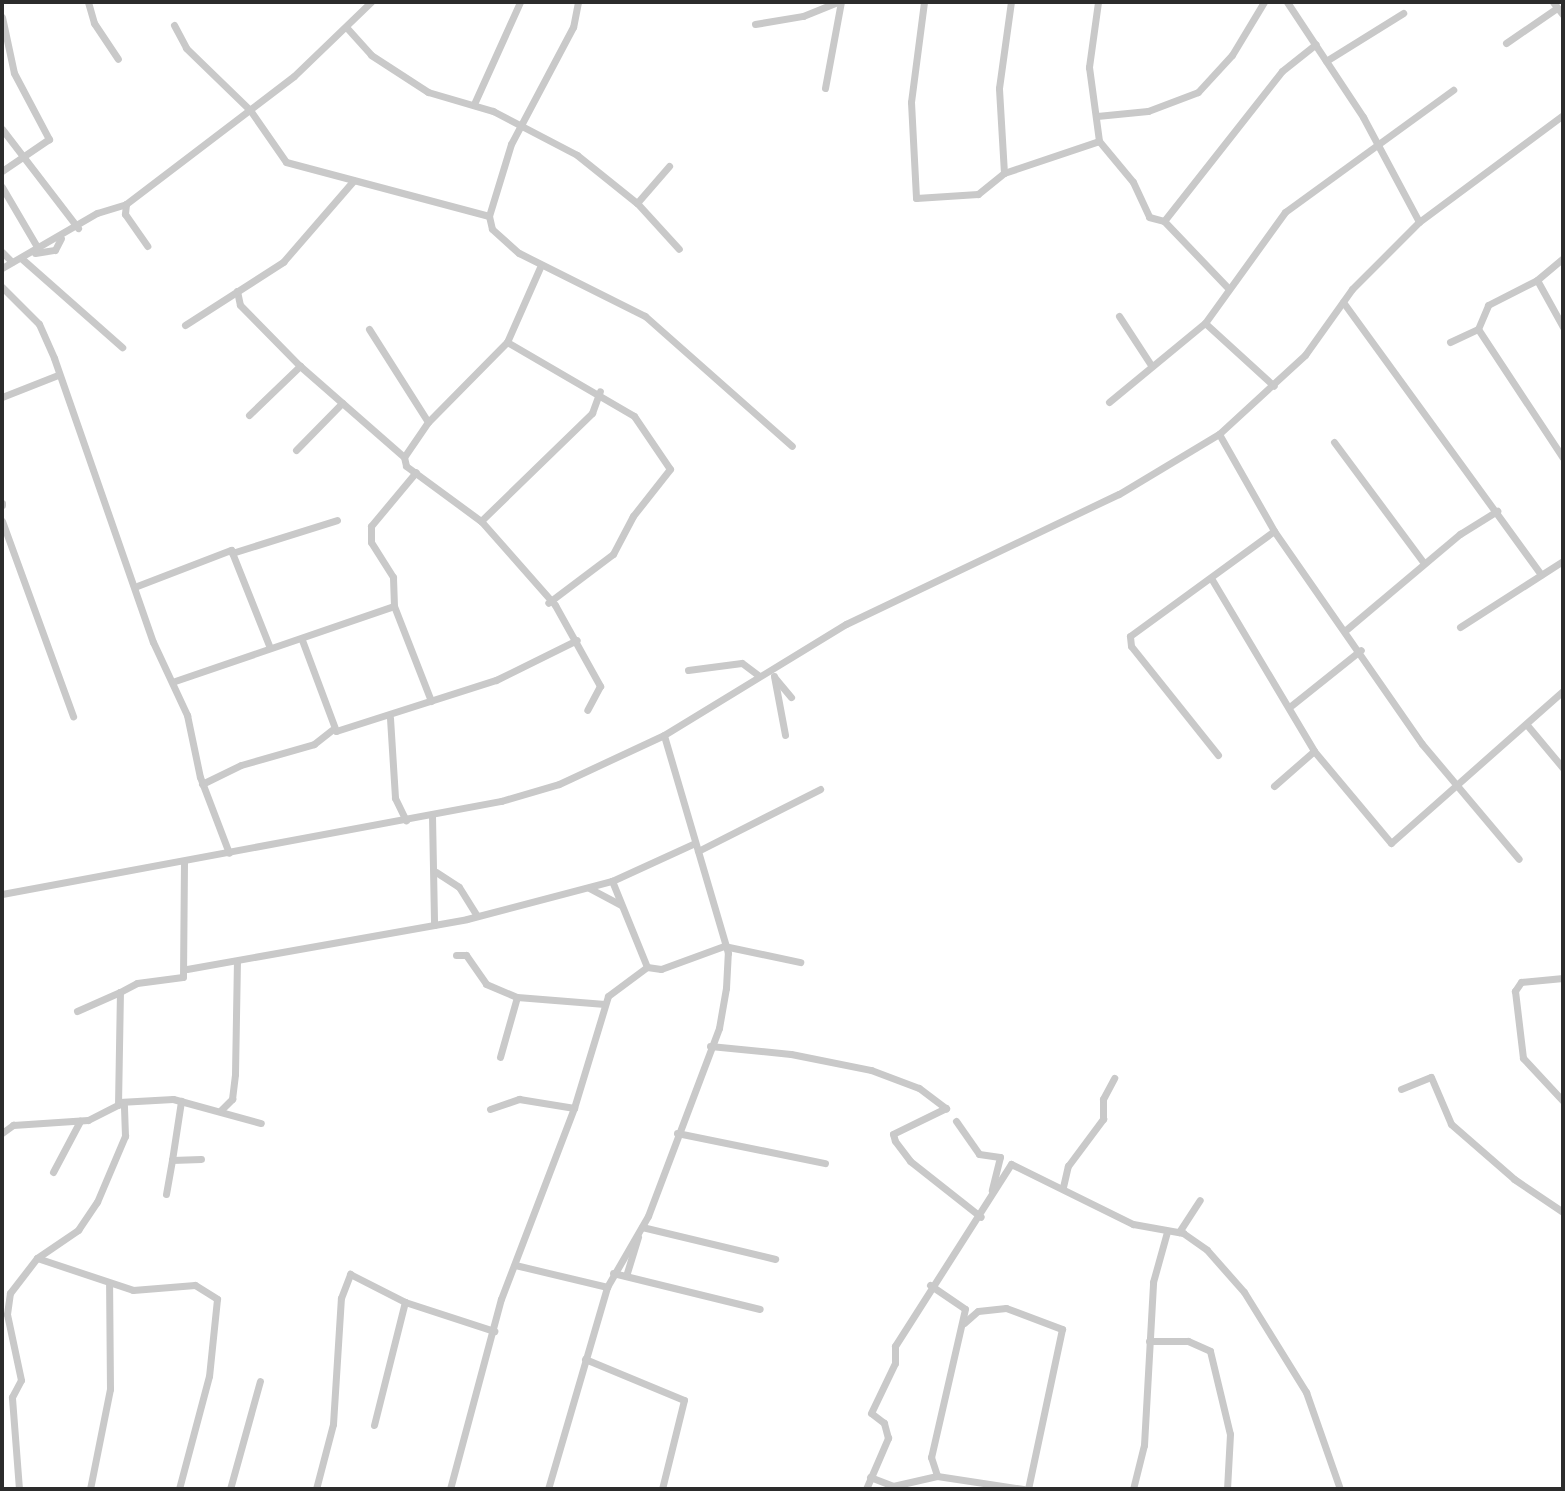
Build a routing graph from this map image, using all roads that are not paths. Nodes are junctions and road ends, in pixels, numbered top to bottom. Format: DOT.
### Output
graph roads {
  1 [pos="88,2"];
  2 [pos="372,2"];
  3 [pos="520,2"];
  4 [pos="578,2"];
  5 [pos="839,2"];
  6 [pos="924,2"];
  7 [pos="1011,2"];
  8 [pos="1098,2"];
  9 [pos="1264,2"];
  10 [pos="1287,2"];
  11 [pos="1555,5"];
  12 [pos="1403,13"];
  13 [pos="1563,15"];
  14 [pos="2,17"];
  15 [pos="755,24"];
  16 [pos="174,25"];
  17 [pos="348,28"];
  18 [pos="1506,43"];
  19 [pos="1316,44"];
  20 [pos="118,59"];
  21 [pos="1326,61"];
  22 [pos="825,88"];
  23 [pos="1452,90"];
  24 [pos="474,104"];
  25 [pos="250,110"];
  26 [pos="1563,115"];
  27 [pos="1097,116"];
  28 [pos="521,124"];
  29 [pos="2,129"];
  30 [pos="1099,141"];
  31 [pos="1376,146"];
  32 [pos="25,158"];
  33 [pos="669,166"];
  34 [pos="2,171"];
  35 [pos="1004,173"];
  36 [pos="355,180"];
  37 [pos="2,187"];
  38 [pos="637,203"];
  39 [pos="126,204"];
  40 [pos="489,216"];
  41 [pos="1164,221"];
  42 [pos="1419,222"];
  43 [pos="78,228"];
  44 [pos="147,246"];
  45 [pos="678,249"];
  46 [pos="36,251"];
  47 [pos="2,252"];
  48 [pos="21,258"];
  49 [pos="1563,258"];
  50 [pos="12,262"];
  51 [pos="541,265"];
  52 [pos="2,268"];
  53 [pos="1538,280"];
  54 [pos="2,287"];
  55 [pos="1228,288"];
  56 [pos="237,291"];
  57 [pos="1343,302"];
  58 [pos="1119,316"];
  59 [pos="1205,323"];
  60 [pos="185,325"];
  61 [pos="1563,327"];
  62 [pos="1478,329"];
  63 [pos="369,330"];
  64 [pos="507,342"];
  65 [pos="1450,342"];
  66 [pos="122,346"];
  67 [pos="1151,365"];
  68 [pos="300,366"];
  69 [pos="58,375"];
  70 [pos="1274,386"];
  71 [pos="600,391"];
  72 [pos="2,397"];
  73 [pos="1109,402"];
  74 [pos="342,403"];
  75 [pos="249,415"];
  76 [pos="428,422"];
  77 [pos="1219,434"];
  78 [pos="1335,442"];
  79 [pos="792,446"];
  80 [pos="296,450"];
  81 [pos="404,457"];
  82 [pos="1563,458"];
  83 [pos="416,472"];
  84 [pos="1497,511"];
  85 [pos="337,520"];
  86 [pos="2,521"];
  87 [pos="481,521"];
  88 [pos="1274,531"];
  89 [pos="232,553"];
  90 [pos="1563,561"];
  91 [pos="1424,564"];
  92 [pos="1541,575"];
  93 [pos="1211,578"];
  94 [pos="137,586"];
  95 [pos="548,603"];
  96 [pos="394,606"];
  97 [pos="1460,627"];
  98 [pos="1347,629"];
  99 [pos="302,640"];
  100 [pos="577,640"];
  101 [pos="270,648"];
  102 [pos="1361,650"];
  103 [pos="768,669"];
  104 [pos="688,670"];
  105 [pos="758,675"];
  106 [pos="774,676"];
  107 [pos="175,681"];
  108 [pos="1563,691"];
  109 [pos="791,697"];
  110 [pos="431,701"];
  111 [pos="1292,705"];
  112 [pos="587,710"];
  113 [pos="73,716"];
  114 [pos="390,718"];
  115 [pos="1527,724"];
  116 [pos="331,730"];
  117 [pos="664,735"];
  118 [pos="785,735"];
  119 [pos="1314,751"];
  120 [pos="1218,755"];
  121 [pos="1563,768"];
  122 [pos="202,784"];
  123 [pos="1274,786"];
  124 [pos="1454,788"];
  125 [pos="821,789"];
  126 [pos="432,816"];
  127 [pos="406,821"];
  128 [pos="696,847"];
  129 [pos="229,853"];
  130 [pos="1519,859"];
  131 [pos="184,862"];
  132 [pos="436,872"];
  133 [pos="612,881"];
  134 [pos="589,888"];
  135 [pos="2,894"];
  136 [pos="621,905"];
  137 [pos="477,916"];
  138 [pos="435,925"];
  139 [pos="724,946"];
  140 [pos="456,955"];
  141 [pos="237,961"];
  142 [pos="800,962"];
  143 [pos="646,967"];
  144 [pos="187,970"];
  145 [pos="1563,978"];
  146 [pos="120,992"];
  147 [pos="517,998"];
  148 [pos="605,1004"];
  149 [pos="78,1011"];
  150 [pos="719,1028"];
  151 [pos="721,1042"];
  152 [pos="709,1046"];
  153 [pos="500,1057"];
  154 [pos="1114,1079"];
  155 [pos="1401,1089"];
  156 [pos="181,1101"];
  157 [pos="1563,1101"];
  158 [pos="121,1102"];
  159 [pos="574,1108"];
  160 [pos="490,1109"];
  161 [pos="221,1110"];
  162 [pos="79,1121"];
  163 [pos="956,1121"];
  164 [pos="261,1124"];
  165 [pos="2,1133"];
  166 [pos="677,1133"];
  167 [pos="201,1159"];
  168 [pos="172,1160"];
  169 [pos="825,1163"];
  170 [pos="53,1172"];
  171 [pos="1063,1186"];
  172 [pos="166,1194"];
  173 [pos="1200,1200"];
  174 [pos="1563,1209"];
  175 [pos="982,1213"];
  176 [pos="641,1230"];
  177 [pos="1153,1231"];
  178 [pos="1167,1232"];
  179 [pos="1179,1232"];
  180 [pos="1161,1243"];
  181 [pos="37,1258"];
  182 [pos="775,1259"];
  183 [pos="515,1265"];
  184 [pos="613,1273"];
  185 [pos="626,1276"];
  186 [pos="109,1284"];
  187 [pos="930,1285"];
  188 [pos="607,1287"];
  189 [pos="405,1301"];
  190 [pos="760,1309"];
  191 [pos="964,1322"];
  192 [pos="494,1331"];
  193 [pos="1149,1341"];
  194 [pos="584,1359"];
  195 [pos="260,1381"];
  196 [pos="374,1425"];
  197 [pos="937,1476"];
  198 [pos="870,1477"];
  199 [pos="19,1489"];
  200 [pos="90,1489"];
  201 [pos="180,1489"];
  202 [pos="230,1489"];
  203 [pos="316,1489"];
  204 [pos="450,1489"];
  205 [pos="548,1489"];
  206 [pos="662,1489"];
  207 [pos="866,1489"];
  208 [pos="1025,1489"];
  209 [pos="1133,1489"];
  210 [pos="1227,1489"];
  211 [pos="1340,1489"];
  1 -- 20 [label="street"];
  2 -- 17 [label="street"];
  3 -- 24 [label="street"];
  4 -- 28 [label="street"];
  5 -- 15 [label="street"];
  5 -- 22 [label="street"];
  6 -- 35 [label="street"];
  7 -- 35 [label="street"];
  8 -- 27 [label="street"];
  9 -- 27 [label="street"];
  10 -- 19 [label="street"];
  11 -- 13 [label="street"];
  11 -- 18 [label="street"];
  12 -- 21 [label="street"];
  14 -- 32 [label="street"];
  16 -- 25 [label="street"];
  17 -- 24 [label="street"];
  17 -- 25 [label="street"];
  19 -- 21 [label="street"];
  19 -- 41 [label="street"];
  21 -- 31 [label="street"];
  23 -- 31 [label="street"];
  24 -- 28 [label="street"];
  25 -- 36 [label="street"];
  25 -- 39 [label="street"];
  26 -- 42 [label="street"];
  27 -- 30 [label="street"];
  28 -- 38 [label="street"];
  28 -- 40 [label="street"];
  29 -- 32 [label="street"];
  30 -- 35 [label="street"];
  30 -- 41 [label="street"];
  31 -- 42 [label="street"];
  31 -- 55 [label="street"];
  32 -- 34 [label="street"];
  32 -- 43 [label="street"];
  33 -- 38 [label="street"];
  36 -- 40 [label="street"];
  36 -- 56 [label="street"];
  37 -- 46 [label="street"];
  38 -- 45 [label="street"];
  39 -- 43 [label="street"];
  39 -- 44 [label="street"];
  40 -- 51 [label="street"];
  41 -- 55 [label="street"];
  42 -- 57 [label="street"];
  43 -- 46 [label="street"];
  46 -- 48 [label="street"];
  47 -- 50 [label="street"];
  48 -- 50 [label="street"];
  48 -- 66 [label="street"];
  49 -- 53 [label="street"];
  50 -- 52 [label="street"];
  51 -- 64 [label="street"];
  51 -- 79 [label="street"];
  53 -- 61 [label="street"];
  53 -- 62 [label="street"];
  54 -- 69 [label="street"];
  55 -- 59 [label="street"];
  56 -- 60 [label="street"];
  56 -- 68 [label="street"];
  57 -- 70 [label="street"];
  57 -- 84 [label="street"];
  58 -- 67 [label="street"];
  59 -- 67 [label="street"];
  59 -- 70 [label="street"];
  62 -- 65 [label="street"];
  62 -- 82 [label="street"];
  63 -- 76 [label="street"];
  64 -- 71 [label="street"];
  64 -- 76 [label="street"];
  67 -- 73 [label="street"];
  68 -- 74 [label="street"];
  68 -- 75 [label="street"];
  69 -- 72 [label="street"];
  69 -- 94 [label="street"];
  70 -- 77 [label="street"];
  71 -- 87 [label="street"];
  71 -- 95 [label="street"];
  74 -- 80 [label="street"];
  74 -- 81 [label="street"];
  76 -- 81 [label="street"];
  77 -- 88 [label="street"];
  77 -- 103 [label="street"];
  78 -- 91 [label="street"];
  81 -- 83 [label="street"];
  83 -- 87 [label="street"];
  83 -- 96 [label="street"];
  84 -- 91 [label="street"];
  84 -- 92 [label="street"];
  85 -- 89 [label="street"];
  86 -- 113 [label="street"];
  87 -- 95 [label="street"];
  88 -- 93 [label="street"];
  88 -- 98 [label="street"];
  89 -- 94 [label="street"];
  89 -- 101 [label="street"];
  90 -- 92 [label="street"];
  91 -- 98 [label="street"];
  92 -- 97 [label="street"];
  93 -- 111 [label="street"];
  93 -- 120 [label="street"];
  94 -- 107 [label="street"];
  95 -- 100 [label="street"];
  96 -- 99 [label="street"];
  96 -- 110 [label="street"];
  98 -- 102 [label="street"];
  99 -- 101 [label="street"];
  99 -- 116 [label="street"];
  100 -- 110 [label="street"];
  100 -- 112 [label="street"];
  101 -- 107 [label="street"];
  102 -- 111 [label="street"];
  102 -- 124 [label="street"];
  103 -- 105 [label="street"];
  103 -- 106 [label="street"];
  104 -- 105 [label="street"];
  105 -- 117 [label="street"];
  106 -- 109 [label="street"];
  106 -- 118 [label="street"];
  107 -- 122 [label="street"];
  108 -- 115 [label="street"];
  110 -- 114 [label="street"];
  111 -- 119 [label="street"];
  114 -- 116 [label="street"];
  114 -- 127 [label="street"];
  115 -- 121 [label="street"];
  115 -- 124 [label="street"];
  116 -- 122 [label="street"];
  117 -- 126 [label="street"];
  117 -- 128 [label="street"];
  119 -- 123 [label="street"];
  119 -- 124 [label="street"];
  122 -- 129 [label="street"];
  124 -- 130 [label="street"];
  125 -- 128 [label="street"];
  126 -- 127 [label="street"];
  126 -- 132 [label="street"];
  127 -- 129 [label="street"];
  128 -- 133 [label="street"];
  128 -- 139 [label="street"];
  129 -- 131 [label="street"];
  131 -- 135 [label="street"];
  131 -- 144 [label="street"];
  132 -- 137 [label="street"];
  132 -- 138 [label="street"];
  133 -- 134 [label="street"];
  133 -- 136 [label="street"];
  134 -- 136 [label="street"];
  134 -- 137 [label="street"];
  136 -- 143 [label="street"];
  137 -- 138 [label="street"];
  138 -- 141 [label="street"];
  139 -- 142 [label="street"];
  139 -- 143 [label="street"];
  139 -- 150 [label="street"];
  140 -- 147 [label="street"];
  141 -- 144 [label="street"];
  141 -- 161 [label="street"];
  143 -- 148 [label="street"];
  144 -- 146 [label="street"];
  145 -- 157 [label="street"];
  146 -- 149 [label="street"];
  146 -- 158 [label="street"];
  147 -- 148 [label="street"];
  147 -- 153 [label="street"];
  148 -- 159 [label="street"];
  150 -- 151 [label="street"];
  150 -- 152 [label="street"];
  151 -- 152 [label="street"];
  151 -- 175 [label="street"];
  152 -- 166 [label="street"];
  154 -- 171 [label="street"];
  155 -- 174 [label="street"];
  156 -- 158 [label="street"];
  156 -- 161 [label="street"];
  156 -- 168 [label="street"];
  158 -- 162 [label="street"];
  158 -- 181 [label="street"];
  159 -- 160 [label="street"];
  159 -- 183 [label="street"];
  161 -- 164 [label="street"];
  162 -- 165 [label="street"];
  162 -- 170 [label="street"];
  163 -- 175 [label="street"];
  166 -- 169 [label="street"];
  166 -- 176 [label="street"];
  167 -- 168 [label="street"];
  168 -- 172 [label="street"];
  171 -- 175 [label="street"];
  171 -- 177 [label="street"];
  173 -- 179 [label="street"];
  175 -- 187 [label="street"];
  176 -- 182 [label="street"];
  176 -- 184 [label="street"];
  176 -- 185 [label="street"];
  177 -- 178 [label="street"];
  177 -- 180 [label="street"];
  178 -- 179 [label="street"];
  178 -- 180 [label="street"];
  179 -- 211 [label="street"];
  180 -- 193 [label="street"];
  181 -- 186 [label="street"];
  181 -- 199 [label="street"];
  183 -- 188 [label="street"];
  183 -- 192 [label="street"];
  184 -- 185 [label="street"];
  184 -- 188 [label="street"];
  185 -- 190 [label="street"];
  186 -- 200 [label="street"];
  186 -- 201 [label="street"];
  187 -- 191 [label="street"];
  187 -- 198 [label="street"];
  188 -- 194 [label="street"];
  189 -- 192 [label="street"];
  189 -- 196 [label="street"];
  189 -- 203 [label="street"];
  191 -- 197 [label="street"];
  191 -- 208 [label="street"];
  192 -- 204 [label="street"];
  193 -- 209 [label="street"];
  193 -- 210 [label="street"];
  194 -- 205 [label="street"];
  194 -- 206 [label="street"];
  195 -- 202 [label="street"];
  197 -- 198 [label="street"];
  197 -- 208 [label="street"];
  198 -- 207 [label="street"];
}
